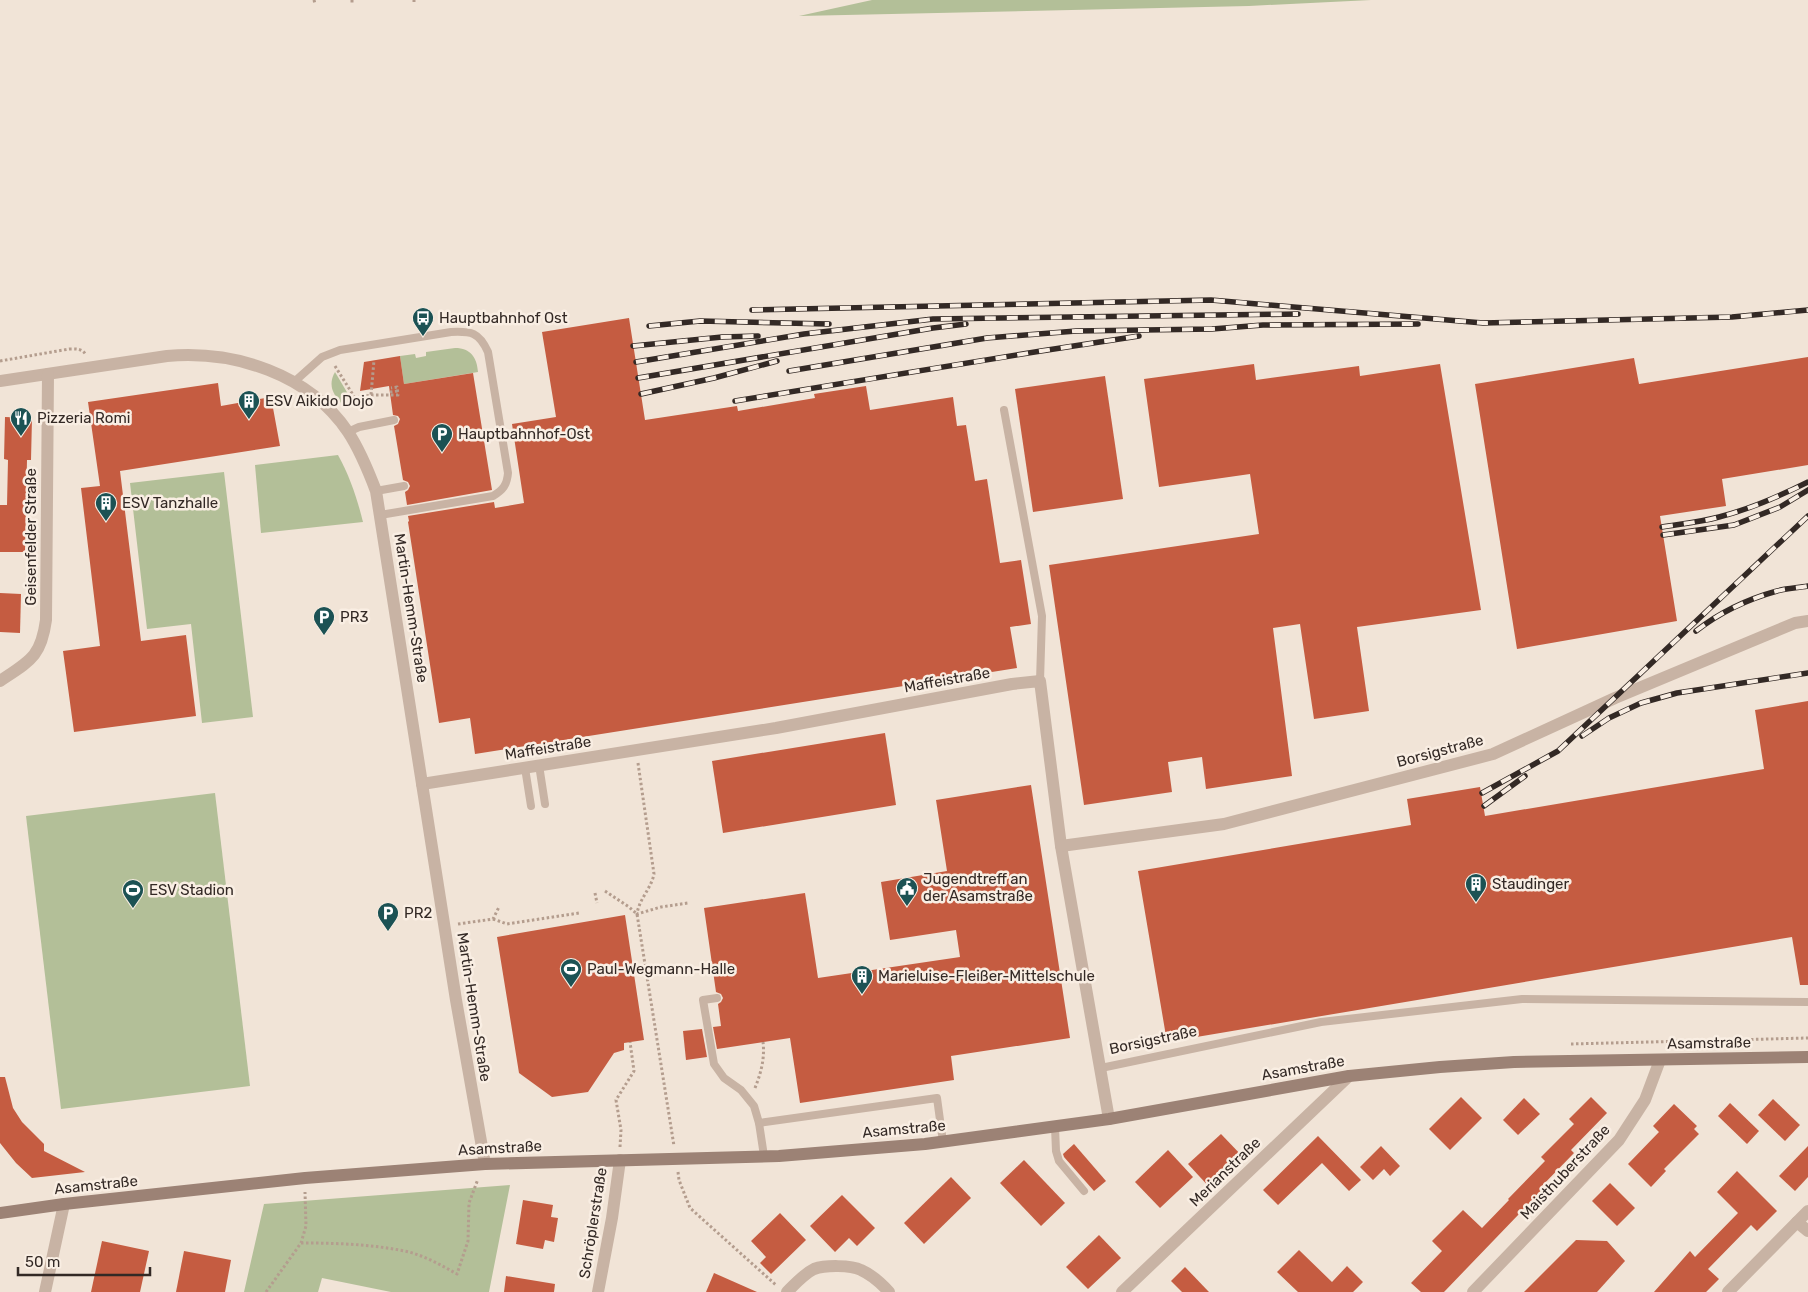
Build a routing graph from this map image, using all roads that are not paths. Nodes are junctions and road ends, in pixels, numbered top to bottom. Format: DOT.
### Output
graph roads {
  1 [pos="48,374"];
  2 [pos="0,381"];
  3 [pos="294,382"];
  4 [pos="1004,410"];
  5 [pos="394,420"];
  6 [pos="348,432"];
  7 [pos="404,486"];
  8 [pos="376,491"];
  9 [pos="380,515"];
  10 [pos="1808,621"];
  11 [pos="0,681"];
  12 [pos="1040,681"];
  13 [pos="539,765"];
  14 [pos="524,768"];
  15 [pos="422,784"];
  16 [pos="545,804"];
  17 [pos="531,806"];
  18 [pos="1061,846"];
  19 [pos="717,998"];
  20 [pos="1808,1002"];
  21 [pos="1808,1057"];
  22 [pos="1660,1060"];
  23 [pos="1101,1068"];
  24 [pos="1349,1076"];
  25 [pos="1109,1119"];
  26 [pos="759,1123"];
  27 [pos="1054,1127"];
  28 [pos="943,1142"];
  29 [pos="764,1156"];
  30 [pos="620,1160"];
  31 [pos="485,1164"];
  32 [pos="1084,1191"];
  33 [pos="64,1204"];
  34 [pos="1808,1211"];
  35 [pos="0,1213"];
  36 [pos="1797,1222"];
  37 [pos="1808,1231"];
  38 [pos="782,1289"];
  39 [pos="45,1292"];
  40 [pos="598,1292"];
  41 [pos="889,1292"];
  42 [pos="1122,1292"];
  43 [pos="1473,1292"];
  44 [pos="1728,1292"];
  1 -- 2 [label="street, Martin-Hemm-Straße"];
  1 -- 3 [label="street, Martin-Hemm-Straße"];
  1 -- 11 [label="street, Geisenfelder Straße"];
  3 -- 6 [label="street, Martin-Hemm-Straße"];
  3 -- 9 [label="lane"];
  4 -- 12 [label="lane"];
  5 -- 6 [label="lane"];
  6 -- 8 [label="street, Martin-Hemm-Straße"];
  7 -- 8 [label="lane"];
  8 -- 9 [label="street, Martin-Hemm-Straße"];
  9 -- 15 [label="street, Martin-Hemm-Straße"];
  10 -- 18 [label="street, Borsigstraße"];
  12 -- 13 [label="street, Maffeistraße"];
  12 -- 18 [label="street"];
  13 -- 14 [label="street, Maffeistraße"];
  13 -- 16 [label="lane"];
  14 -- 15 [label="street, Maffeistraße"];
  14 -- 17 [label="lane"];
  15 -- 31 [label="street, Martin-Hemm-Straße"];
  18 -- 23 [label="street"];
  19 -- 26 [label="lane"];
  20 -- 23 [label="lane, Borsigstraße"];
  21 -- 22 [label="street, Asamstraße"];
  22 -- 24 [label="street, Asamstraße"];
  22 -- 43 [label="street, Maisthuberstraße"];
  23 -- 25 [label="street"];
  24 -- 25 [label="street, Asamstraße"];
  24 -- 42 [label="street, Merianstraße"];
  25 -- 27 [label="street, Asamstraße"];
  26 -- 28 [label="lane"];
  26 -- 29 [label="lane"];
  27 -- 28 [label="street, Asamstraße"];
  27 -- 32 [label="lane"];
  28 -- 29 [label="street, Asamstraße"];
  29 -- 30 [label="street, Asamstraße"];
  30 -- 31 [label="street, Asamstraße"];
  30 -- 40 [label="street, Schröplerstraße"];
  31 -- 33 [label="street, Asamstraße"];
  33 -- 35 [label="street, Asamstraße"];
  33 -- 39 [label="street"];
  34 -- 36 [label="street"];
  36 -- 37 [label="street"];
  36 -- 44 [label="street"];
  38 -- 41 [label="street"];
}
